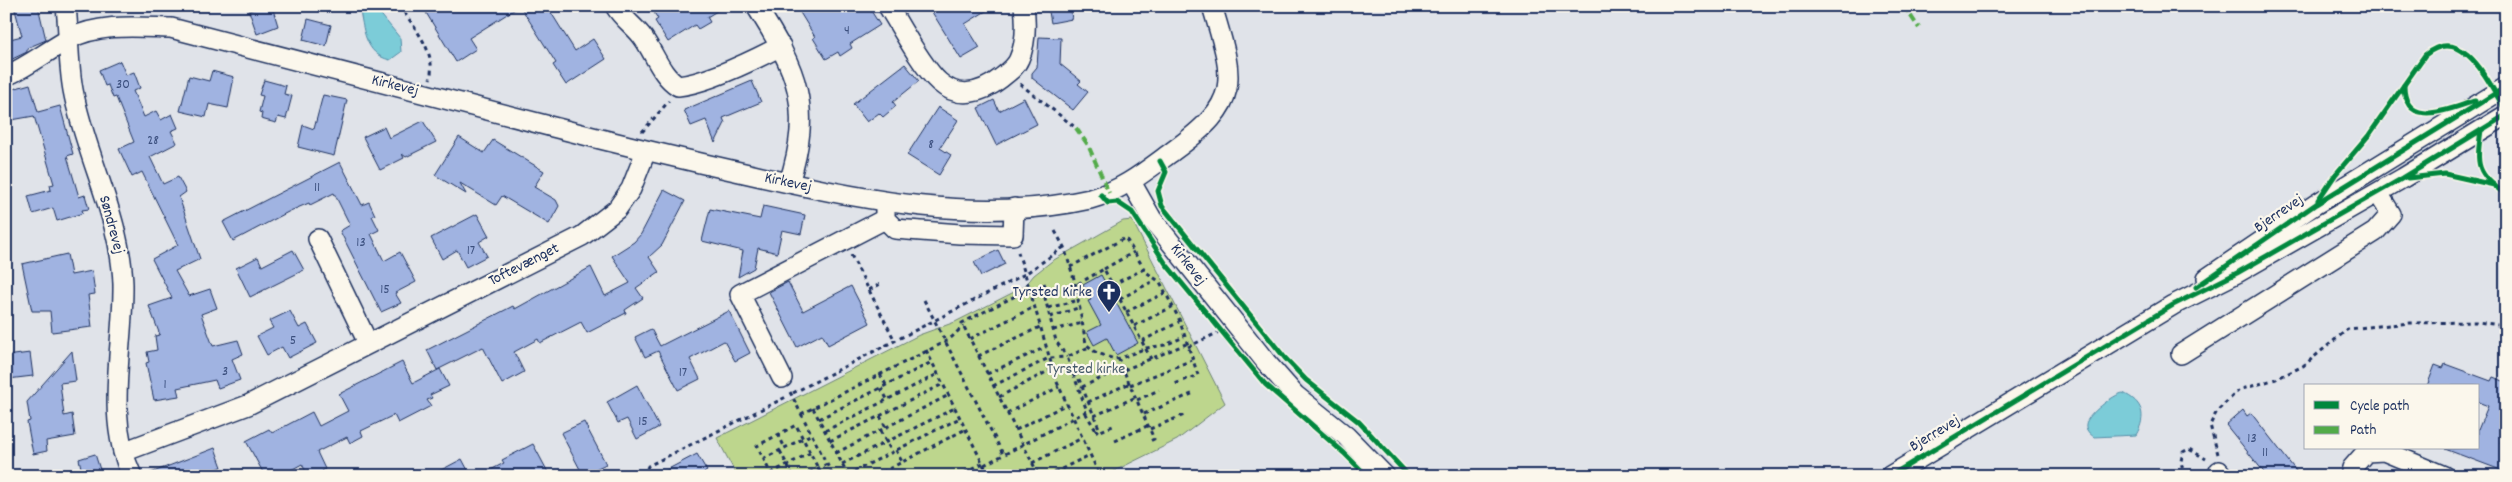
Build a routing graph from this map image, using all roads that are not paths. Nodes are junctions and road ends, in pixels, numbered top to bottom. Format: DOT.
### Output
graph roads {
  1 [pos="66,6"];
  2 [pos="615,6"];
  3 [pos="756,6"];
  4 [pos="888,6"];
  5 [pos="1024,6"];
  6 [pos="1212,6"];
  7 [pos="70,39"];
  8 [pos="781,46"];
  9 [pos="6,76"];
  10 [pos="2506,87"];
  11 [pos="2506,115"];
  12 [pos="640,150"];
  13 [pos="1131,182"];
  14 [pos="788,183"];
  15 [pos="2378,193"];
  16 [pos="1014,208"];
  17 [pos="885,210"];
  18 [pos="318,239"];
  19 [pos="2173,305"];
  20 [pos="368,343"];
  21 [pos="2181,354"];
  22 [pos="787,386"];
  23 [pos="123,452"];
  24 [pos="132,476"];
  25 [pos="1385,476"];
  26 [pos="1890,476"];
  27 [pos="2350,476"];
  28 [pos="2444,476"];
  1 -- 7 [label="street, Søndrevej"];
  2 -- 8 [label="street"];
  3 -- 8 [label="street"];
  4 -- 5 [label="street"];
  6 -- 13 [label="street"];
  7 -- 9 [label="street, Kirkevej"];
  7 -- 12 [label="street, Kirkevej"];
  7 -- 23 [label="street, Søndrevej"];
  8 -- 14 [label="street"];
  10 -- 19 [label="street, Bjerrevej"];
  11 -- 15 [label="street, Bjerrevej"];
  12 -- 14 [label="street, Kirkevej"];
  12 -- 20 [label="street, Toftevænget"];
  13 -- 16 [label="street, Kirkevej"];
  13 -- 25 [label="street, Kirkevej"];
  14 -- 17 [label="street, Kirkevej"];
  15 -- 19 [label="street, Bjerrevej"];
  15 -- 21 [label="street"];
  16 -- 17 [label="street, Kirkevej"];
  16 -- 17 [label="street"];
  17 -- 22 [label="street"];
  18 -- 20 [label="street"];
  19 -- 26 [label="street, Bjerrevej"];
  20 -- 23 [label="street, Toftevænget"];
  23 -- 24 [label="street, Søndrevej"];
  27 -- 28 [label="street"];
}
